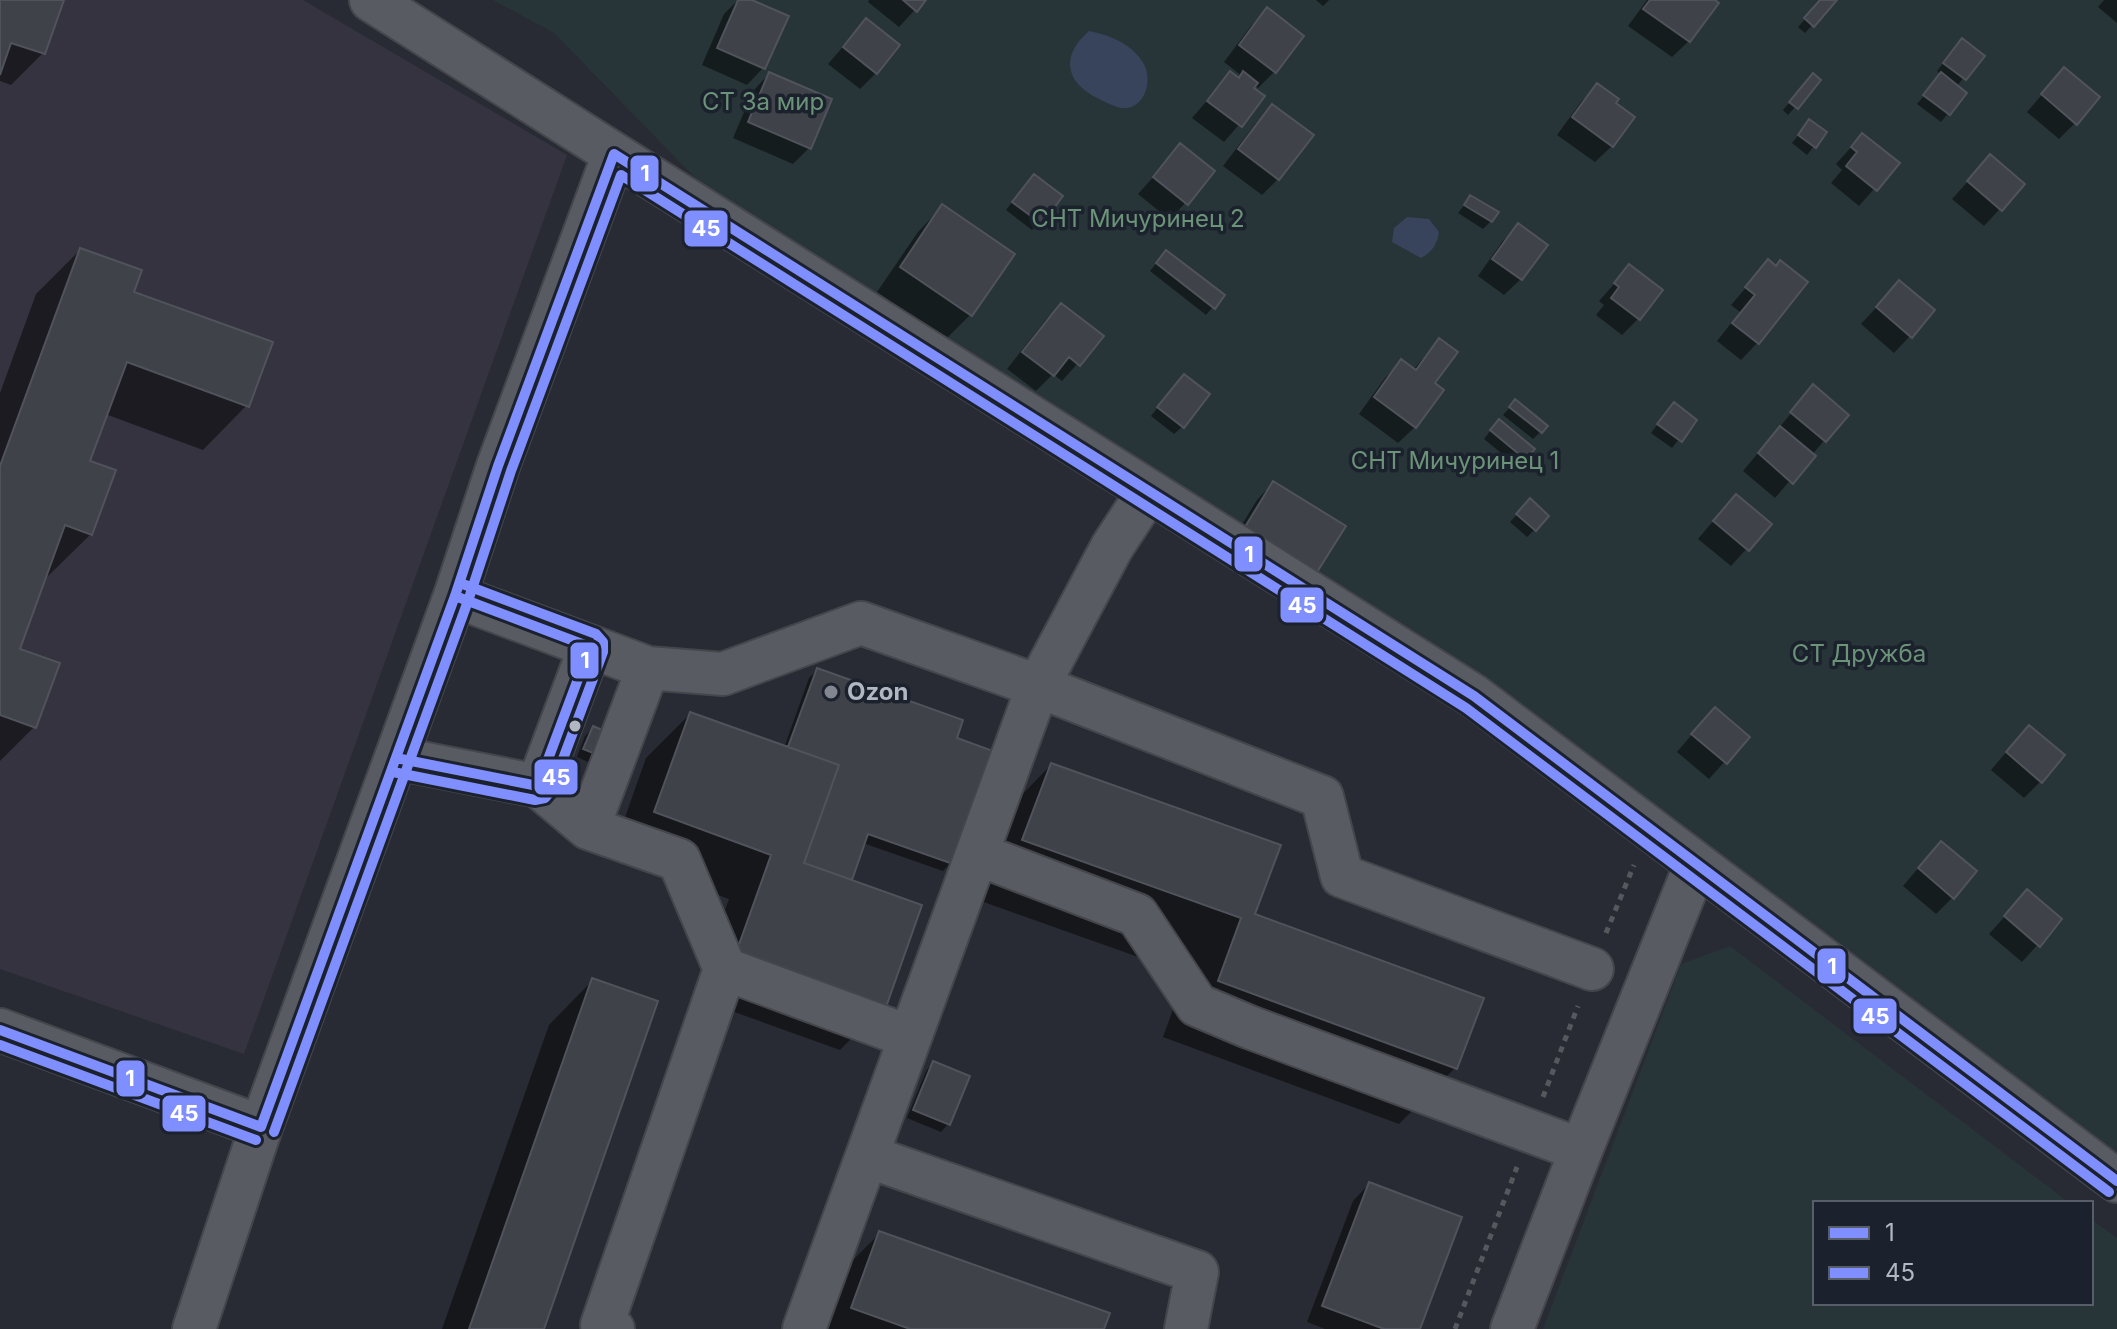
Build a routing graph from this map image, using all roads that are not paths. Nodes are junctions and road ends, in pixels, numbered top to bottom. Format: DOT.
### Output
graph roads {
  1 [pos="371,0"];
  2 [pos="614,154"];
  3 [pos="1148,492"];
  4 [pos="455,596"];
  5 [pos="590,647"];
  6 [pos="648,668"];
  7 [pos="1038,686"];
  8 [pos="396,758"];
  9 [pos="538,786"];
  10 [pos="588,828"];
  11 [pos="977,854"];
  12 [pos="1696,864"];
  13 [pos="725,969"];
  14 [pos="1592,969"];
  15 [pos="0,1030"];
  16 [pos="910,1037"];
  17 [pos="261,1127"];
  18 [pos="1581,1150"];
  19 [pos="867,1156"];
  20 [pos="2117,1181"];
  21 [pos="814,1326"];
  22 [pos="194,1329"];
  23 [pos="613,1329"];
  24 [pos="1186,1329"];
  25 [pos="1512,1329"];
  1 -- 2 [label="street"];
  2 -- 3 [label="street"];
  2 -- 4 [label="street"];
  3 -- 7 [label="street"];
  3 -- 12 [label="street"];
  4 -- 5 [label="street"];
  4 -- 8 [label="street"];
  5 -- 6 [label="street"];
  5 -- 9 [label="street"];
  6 -- 7 [label="street"];
  6 -- 10 [label="street"];
  7 -- 11 [label="street"];
  7 -- 14 [label="street"];
  8 -- 9 [label="street"];
  8 -- 17 [label="street"];
  9 -- 10 [label="street"];
  10 -- 13 [label="street"];
  11 -- 16 [label="street"];
  11 -- 18 [label="street"];
  12 -- 18 [label="street"];
  12 -- 20 [label="street"];
  13 -- 16 [label="street"];
  13 -- 23 [label="street"];
  15 -- 17 [label="street"];
  16 -- 19 [label="street"];
  17 -- 22 [label="street"];
  18 -- 25 [label="street"];
  19 -- 21 [label="street"];
  19 -- 24 [label="street"];
}
